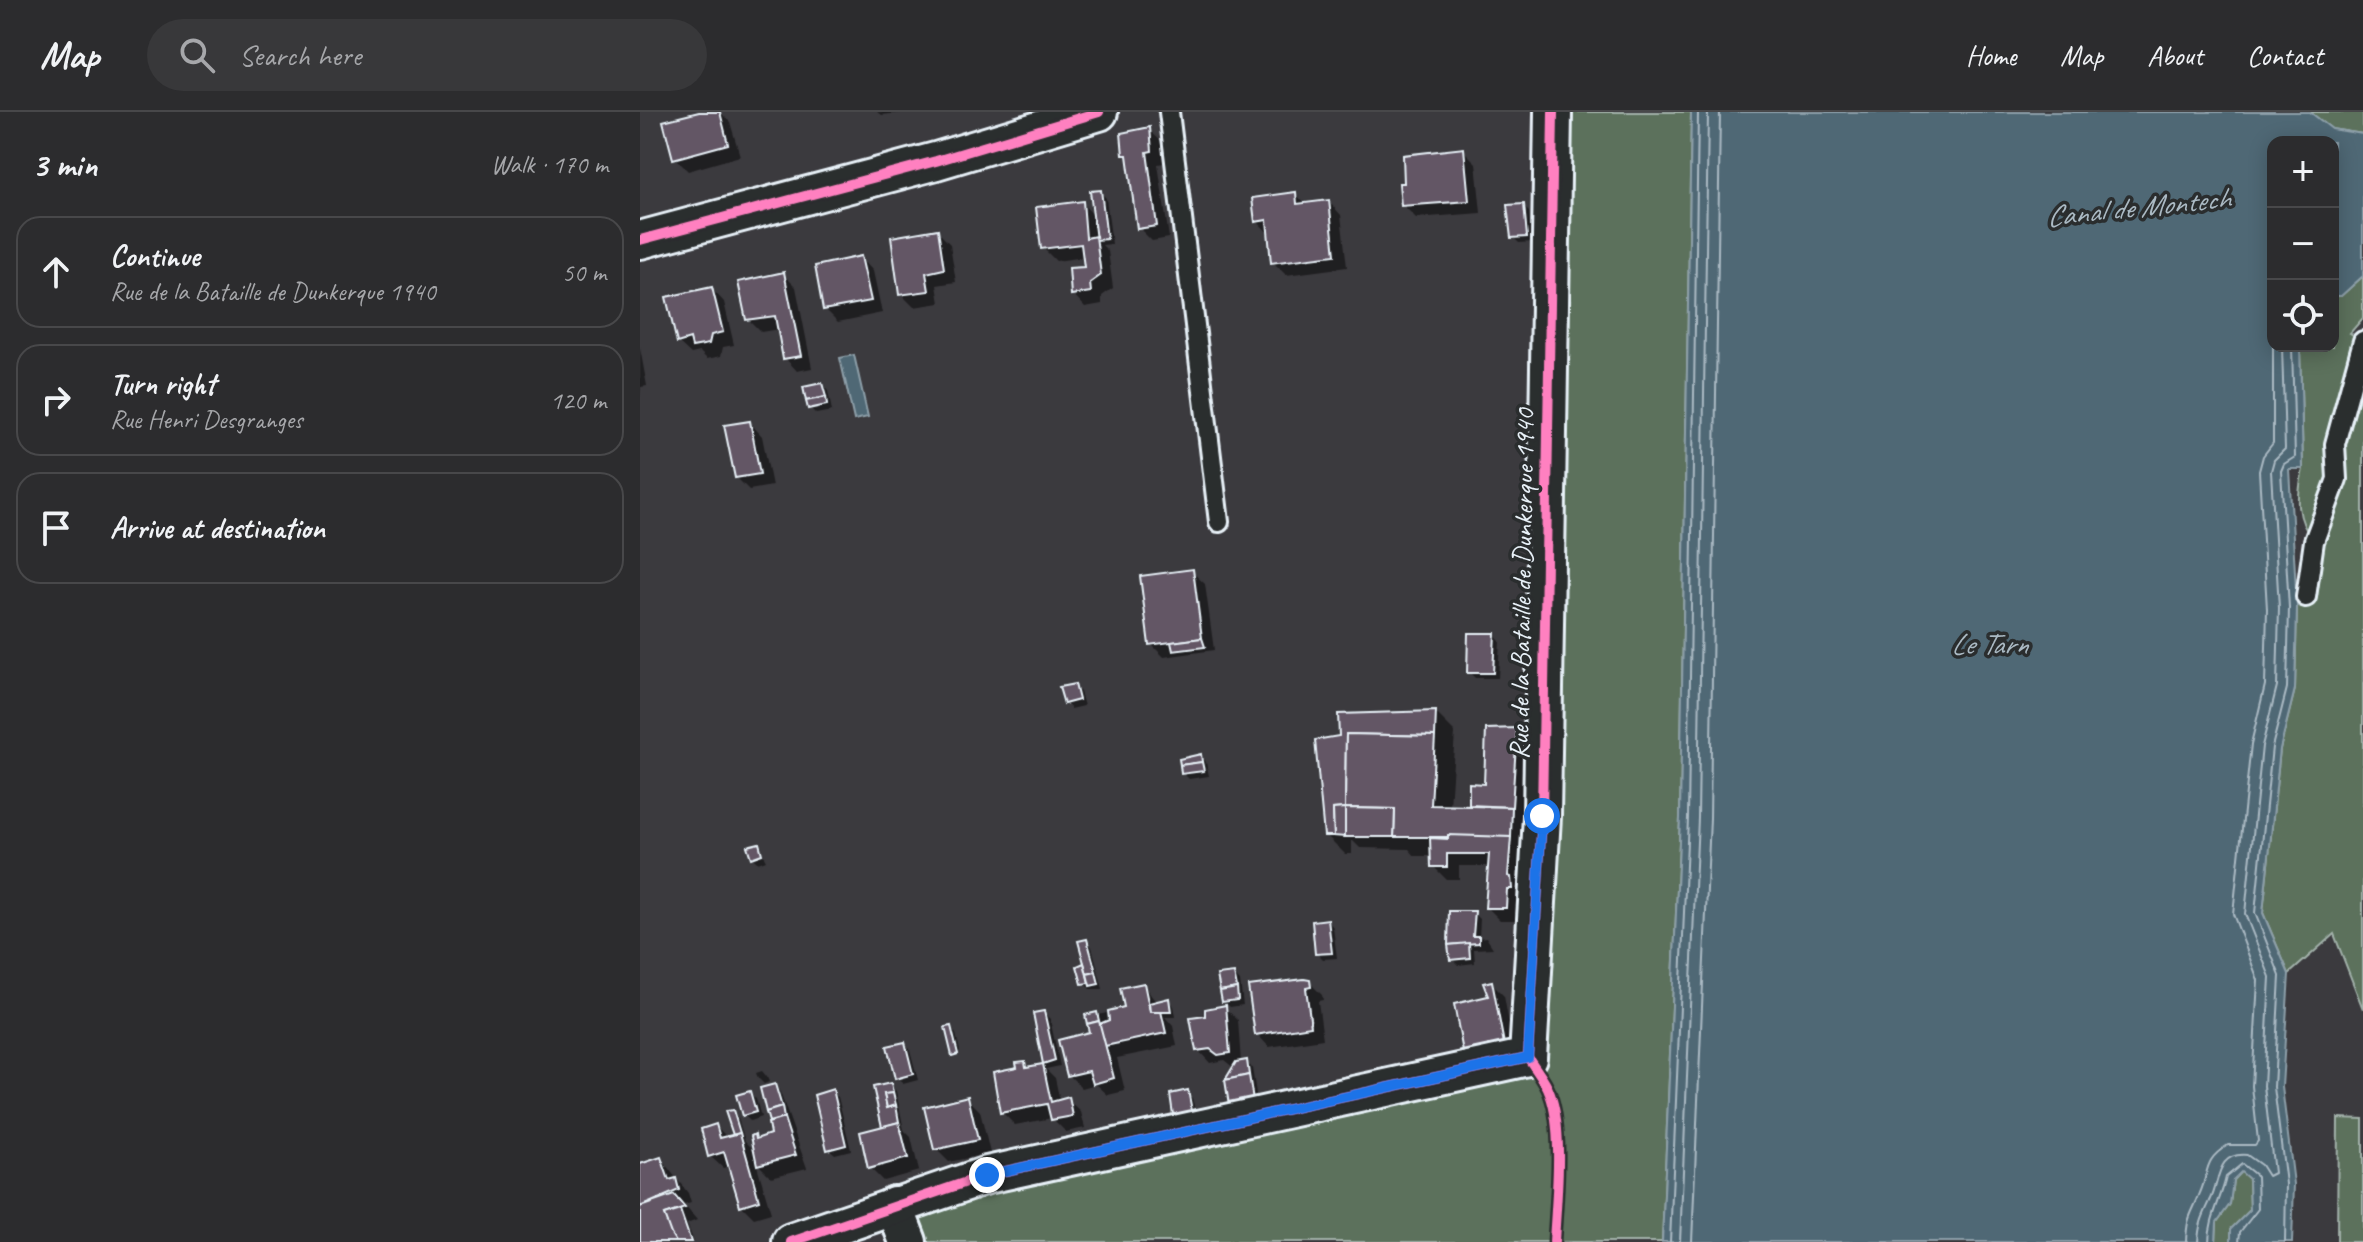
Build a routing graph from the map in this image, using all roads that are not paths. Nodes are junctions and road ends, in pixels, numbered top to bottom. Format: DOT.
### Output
graph roads {
  1 [pos="1099,112"];
  2 [pos="1169,112"];
  3 [pos="1553,112"];
  4 [pos="640,240"];
  5 [pos="2363,341"];
  6 [pos="1219,522"];
  7 [pos="2306,597"];
  8 [pos="894,1205"];
  9 [pos="791,1242"];
  10 [pos="908,1242"];
  1 -- 4 [label="street"];
  2 -- 6 [label="lane"];
  3 -- 8 [label="street, Rue de la Bataille de Dunkerque 1940"];
  5 -- 7 [label="lane"];
  8 -- 9 [label="street"];
  8 -- 10 [label="street"];
}
